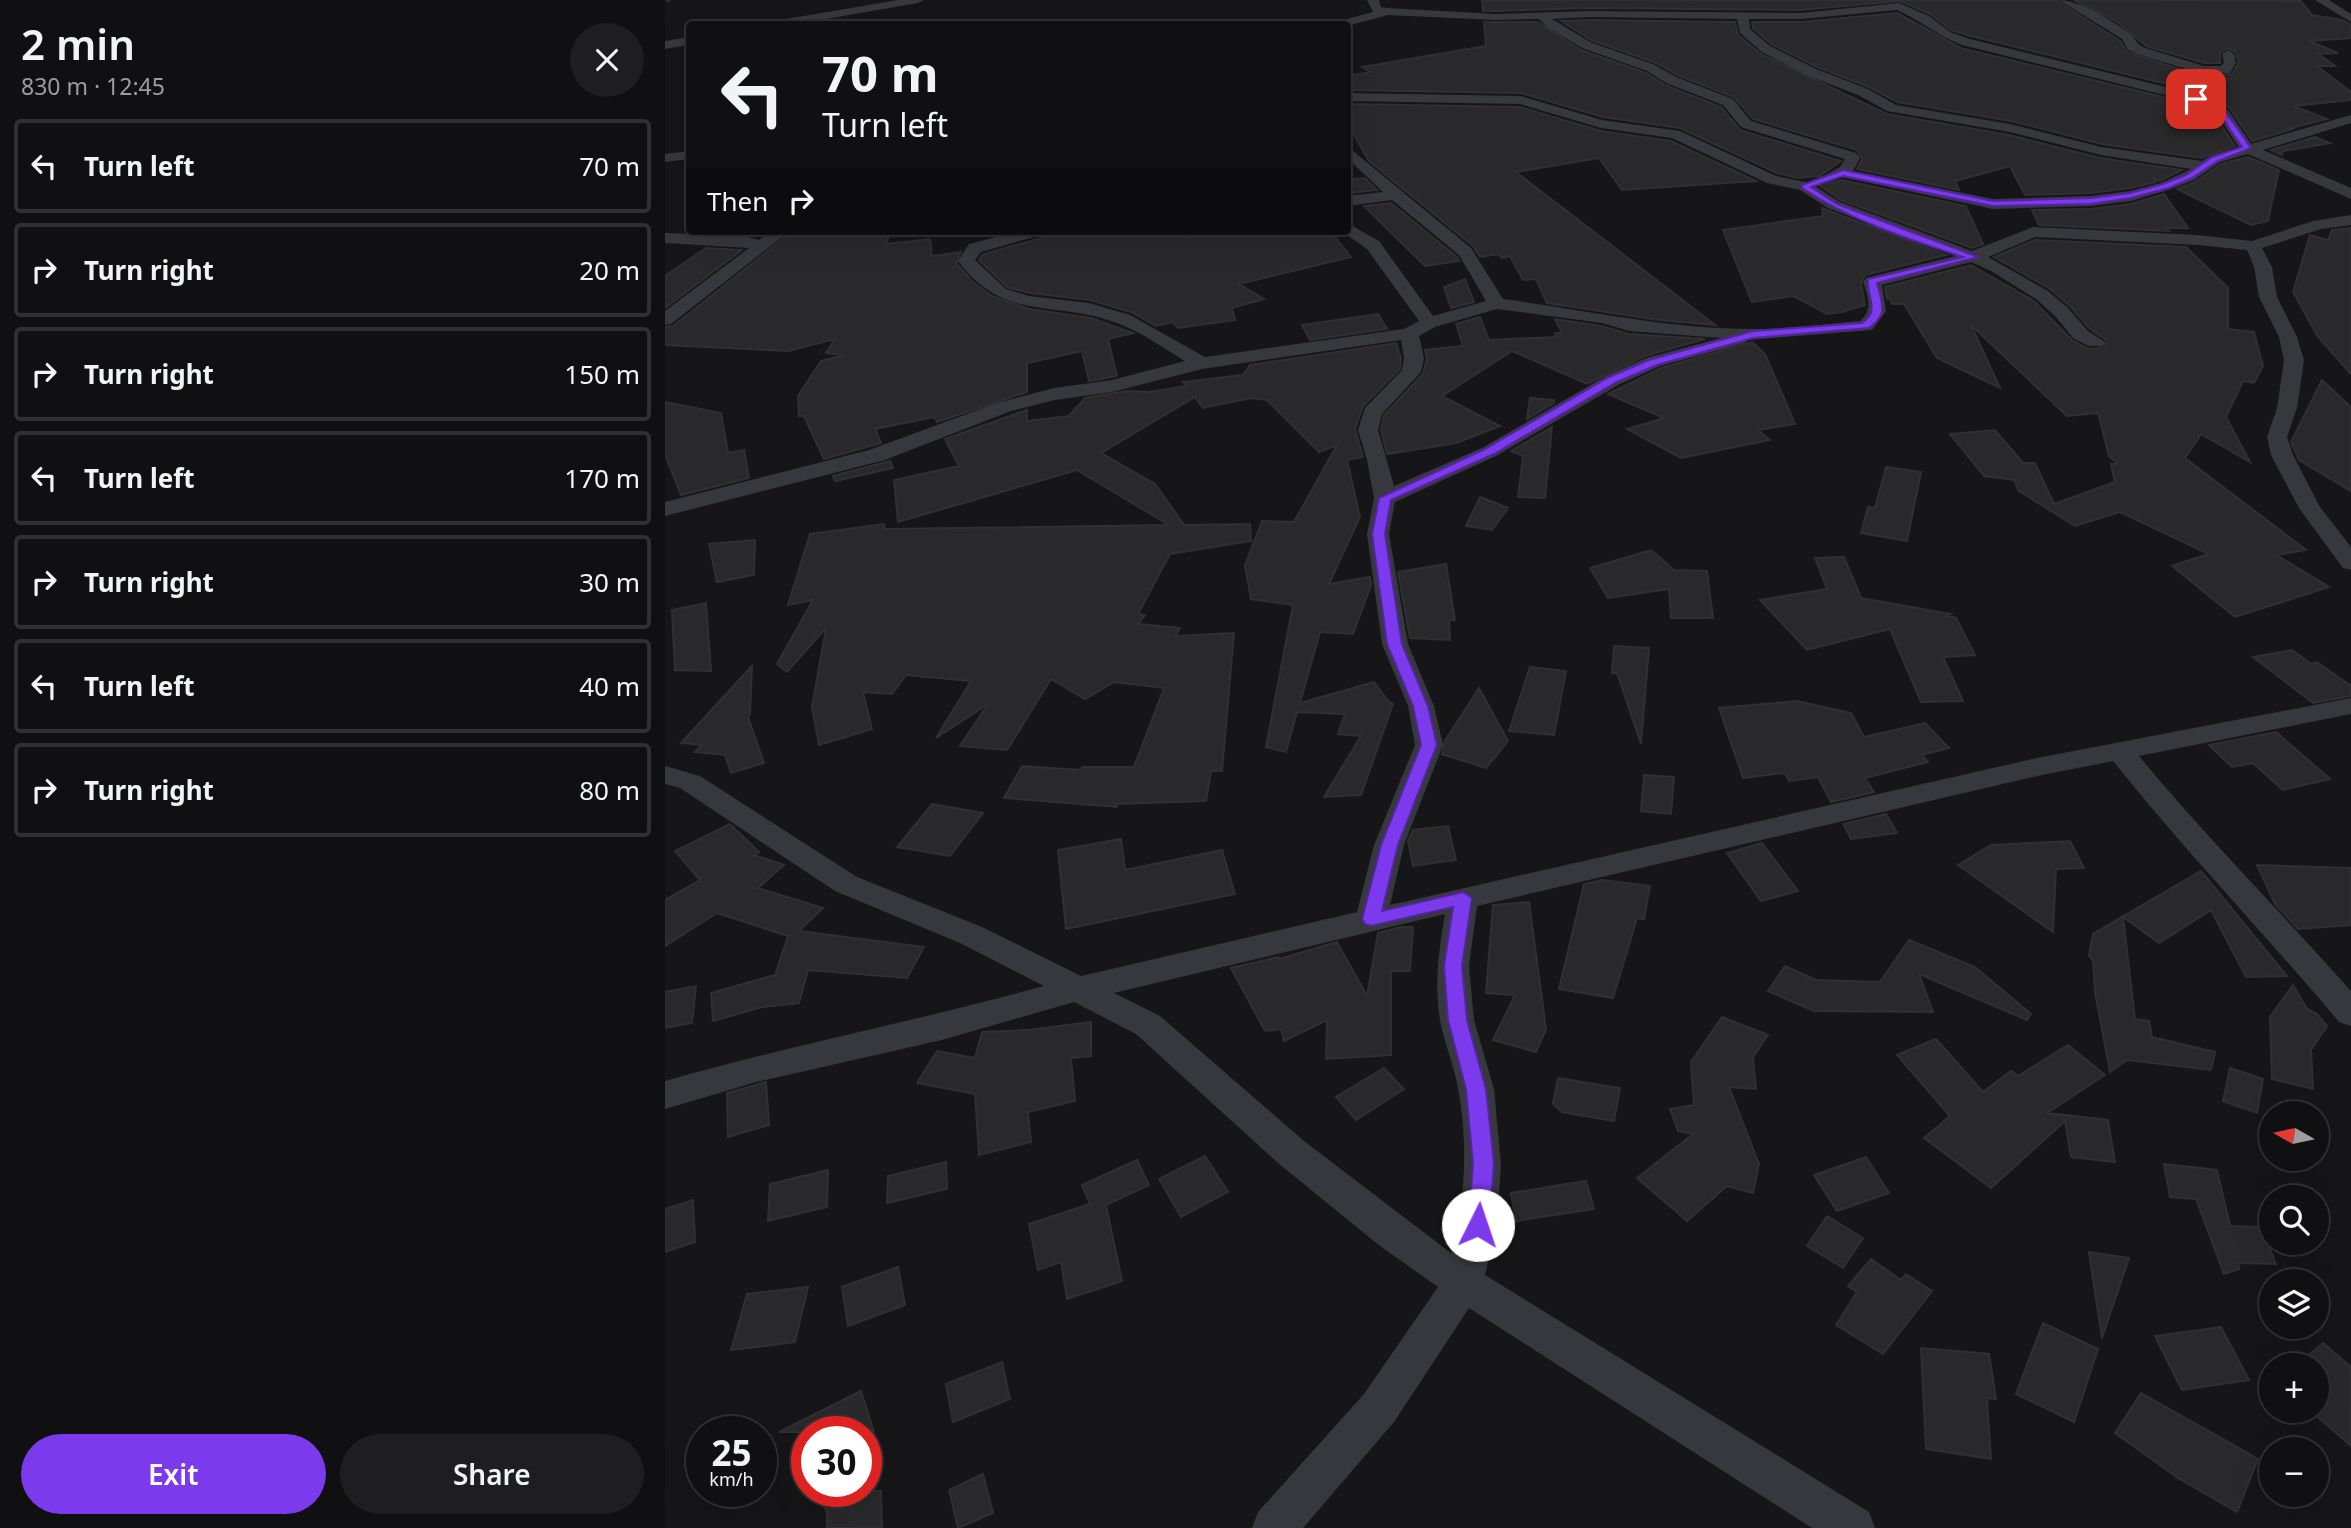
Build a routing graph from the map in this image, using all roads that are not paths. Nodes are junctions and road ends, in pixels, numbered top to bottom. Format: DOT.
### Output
graph roads {
  1 [pos="918,0"];
  2 [pos="1373,0"];
  3 [pos="1427,0"];
  4 [pos="2065,0"];
  5 [pos="2321,0"];
  6 [pos="1893,3"];
  7 [pos="1389,12"];
  8 [pos="1543,16"];
  9 [pos="1743,16"];
  10 [pos="2351,19"];
  11 [pos="798,21"];
  12 [pos="1351,21"];
  13 [pos="686,42"];
  14 [pos="665,45"];
  15 [pos="2228,54"];
  16 [pos="1351,97"];
  17 [pos="2351,119"];
  18 [pos="2247,148"];
  19 [pos="1351,154"];
  20 [pos="686,155"];
  21 [pos="665,158"];
  22 [pos="2202,166"];
  23 [pos="1843,173"];
  24 [pos="1805,186"];
  25 [pos="2351,194"];
  26 [pos="1395,195"];
  27 [pos="1351,200"];
  28 [pos="2351,220"];
  29 [pos="1351,231"];
  30 [pos="776,235"];
  31 [pos="1023,235"];
  32 [pos="665,237"];
  33 [pos="2253,246"];
  34 [pos="758,248"];
  35 [pos="1973,257"];
  36 [pos="1496,304"];
  37 [pos="665,320"];
  38 [pos="1429,323"];
  39 [pos="1409,334"];
  40 [pos="1753,335"];
  41 [pos="2096,342"];
  42 [pos="1202,363"];
  43 [pos="1385,498"];
  44 [pos="665,509"];
  45 [pos="2351,563"];
  46 [pos="2351,706"];
  47 [pos="2121,751"];
  48 [pos="665,775"];
  49 [pos="1463,898"];
  50 [pos="1371,919"];
  51 [pos="1078,989"];
  52 [pos="2351,1013"];
  53 [pos="665,1095"];
  54 [pos="1463,1283"];
  55 [pos="1274,1528"];
  56 [pos="1853,1528"];
  1 -- 11 [label="street"];
  2 -- 7 [label="street"];
  3 -- 7 [label="street"];
  4 -- 15 [label="street"];
  5 -- 10 [label="street"];
  6 -- 9 [label="street"];
  6 -- 18 [label="street"];
  7 -- 8 [label="street"];
  7 -- 12 [label="street"];
  8 -- 9 [label="street"];
  8 -- 23 [label="street"];
  9 -- 22 [label="street"];
  13 -- 14 [label="street"];
  16 -- 24 [label="street"];
  17 -- 18 [label="street"];
  18 -- 22 [label="street"];
  18 -- 25 [label="street"];
  19 -- 26 [label="street"];
  20 -- 21 [label="street"];
  22 -- 23 [label="street"];
  23 -- 24 [label="street"];
  24 -- 35 [label="street"];
  26 -- 27 [label="street"];
  26 -- 36 [label="street"];
  28 -- 33 [label="street"];
  29 -- 38 [label="street"];
  30 -- 34 [label="street"];
  31 -- 42 [label="street"];
  32 -- 34 [label="street"];
  33 -- 35 [label="street"];
  33 -- 45 [label="street"];
  34 -- 37 [label="street"];
  35 -- 40 [label="street"];
  35 -- 41 [label="street"];
  36 -- 38 [label="street"];
  36 -- 40 [label="street"];
  38 -- 39 [label="street"];
  39 -- 42 [label="street"];
  39 -- 43 [label="street"];
  40 -- 43 [label="street"];
  42 -- 44 [label="street"];
  43 -- 50 [label="street"];
  46 -- 47 [label="street"];
  47 -- 49 [label="street"];
  47 -- 52 [label="street"];
  48 -- 51 [label="street"];
  49 -- 50 [label="street"];
  49 -- 54 [label="street"];
  50 -- 51 [label="street"];
  51 -- 53 [label="street"];
  51 -- 54 [label="street"];
  54 -- 55 [label="street"];
  54 -- 56 [label="street"];
}
